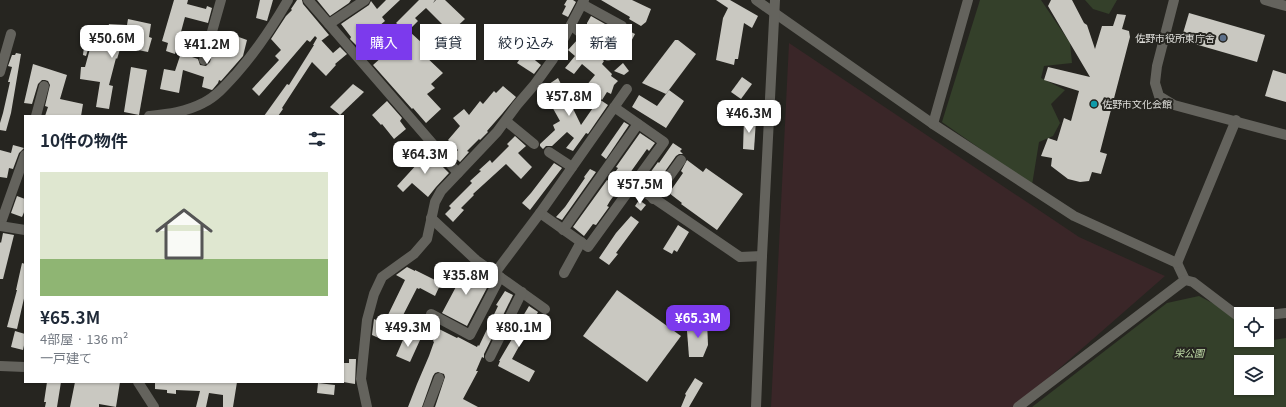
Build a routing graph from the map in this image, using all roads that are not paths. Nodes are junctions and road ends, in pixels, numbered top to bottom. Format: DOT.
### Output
graph roads {
  1 [pos="221,0"];
  2 [pos="288,0"];
  3 [pos="308,0"];
  4 [pos="365,0"];
  5 [pos="756,0"];
  6 [pos="775,0"];
  7 [pos="968,0"];
  8 [pos="1174,0"];
  9 [pos="1265,0"];
  10 [pos="583,2"];
  11 [pos="1286,6"];
  12 [pos="774,14"];
  13 [pos="329,24"];
  14 [pos="619,24"];
  15 [pos="571,25"];
  16 [pos="576,29"];
  17 [pos="11,34"];
  18 [pos="204,60"];
  19 [pos="0,72"];
  20 [pos="44,86"];
  21 [pos="627,89"];
  22 [pos="614,107"];
  23 [pos="36,115"];
  24 [pos="158,115"];
  25 [pos="506,120"];
  26 [pos="1236,120"];
  27 [pos="638,124"];
  28 [pos="933,124"];
  29 [pos="1286,135"];
  30 [pos="534,144"];
  31 [pos="549,152"];
  32 [pos="24,158"];
  33 [pos="681,160"];
  34 [pos="572,168"];
  35 [pos="458,173"];
  36 [pos="633,184"];
  37 [pos="653,198"];
  38 [pos="540,213"];
  39 [pos="431,218"];
  40 [pos="0,225"];
  41 [pos="24,230"];
  42 [pos="564,230"];
  43 [pos="582,242"];
  44 [pos="762,256"];
  45 [pos="1177,263"];
  46 [pos="564,273"];
  47 [pos="497,275"];
  48 [pos="1185,280"];
  49 [pos="522,292"];
  50 [pos="545,309"];
  51 [pos="1234,313"];
  52 [pos="1286,313"];
  53 [pos="432,314"];
  54 [pos="1274,314"];
  55 [pos="490,357"];
  56 [pos="0,366"];
  57 [pos="24,367"];
  58 [pos="439,378"];
  59 [pos="139,383"];
  60 [pos="154,407"];
  61 [pos="367,407"];
  62 [pos="428,407"];
  63 [pos="756,407"];
  64 [pos="1018,407"];
  1 -- 18 [label="street"];
  2 -- 24 [label="street"];
  3 -- 13 [label="street"];
  4 -- 13 [label="street"];
  5 -- 12 [label="street"];
  6 -- 12 [label="street"];
  7 -- 28 [label="street"];
  8 -- 26 [label="street"];
  9 -- 11 [label="street"];
  10 -- 14 [label="street"];
  10 -- 15 [label="street"];
  12 -- 28 [label="street"];
  12 -- 44 [label="street"];
  13 -- 35 [label="street"];
  15 -- 16 [label="street"];
  15 -- 25 [label="street"];
  17 -- 19 [label="street"];
  20 -- 23 [label="street"];
  21 -- 22 [label="street"];
  22 -- 27 [label="street"];
  22 -- 34 [label="street"];
  25 -- 30 [label="street"];
  25 -- 35 [label="street"];
  26 -- 29 [label="street"];
  26 -- 45 [label="street"];
  27 -- 36 [label="street"];
  27 -- 42 [label="street"];
  28 -- 45 [label="street"];
  31 -- 34 [label="street"];
  32 -- 40 [label="street"];
  33 -- 37 [label="street"];
  34 -- 38 [label="street"];
  35 -- 39 [label="street"];
  36 -- 37 [label="street"];
  36 -- 43 [label="street"];
  37 -- 44 [label="street"];
  38 -- 42 [label="street"];
  38 -- 47 [label="street"];
  39 -- 47 [label="street"];
  39 -- 61 [label="street"];
  40 -- 41 [label="street"];
  42 -- 43 [label="street"];
  43 -- 46 [label="street"];
  44 -- 63 [label="street"];
  45 -- 48 [label="street"];
  47 -- 49 [label="street"];
  47 -- 53 [label="street"];
  48 -- 51 [label="street"];
  48 -- 64 [label="street"];
  49 -- 50 [label="street"];
  49 -- 55 [label="street"];
  52 -- 54 [label="street"];
  56 -- 57 [label="street"];
  58 -- 62 [label="street"];
  59 -- 60 [label="street"];
}
